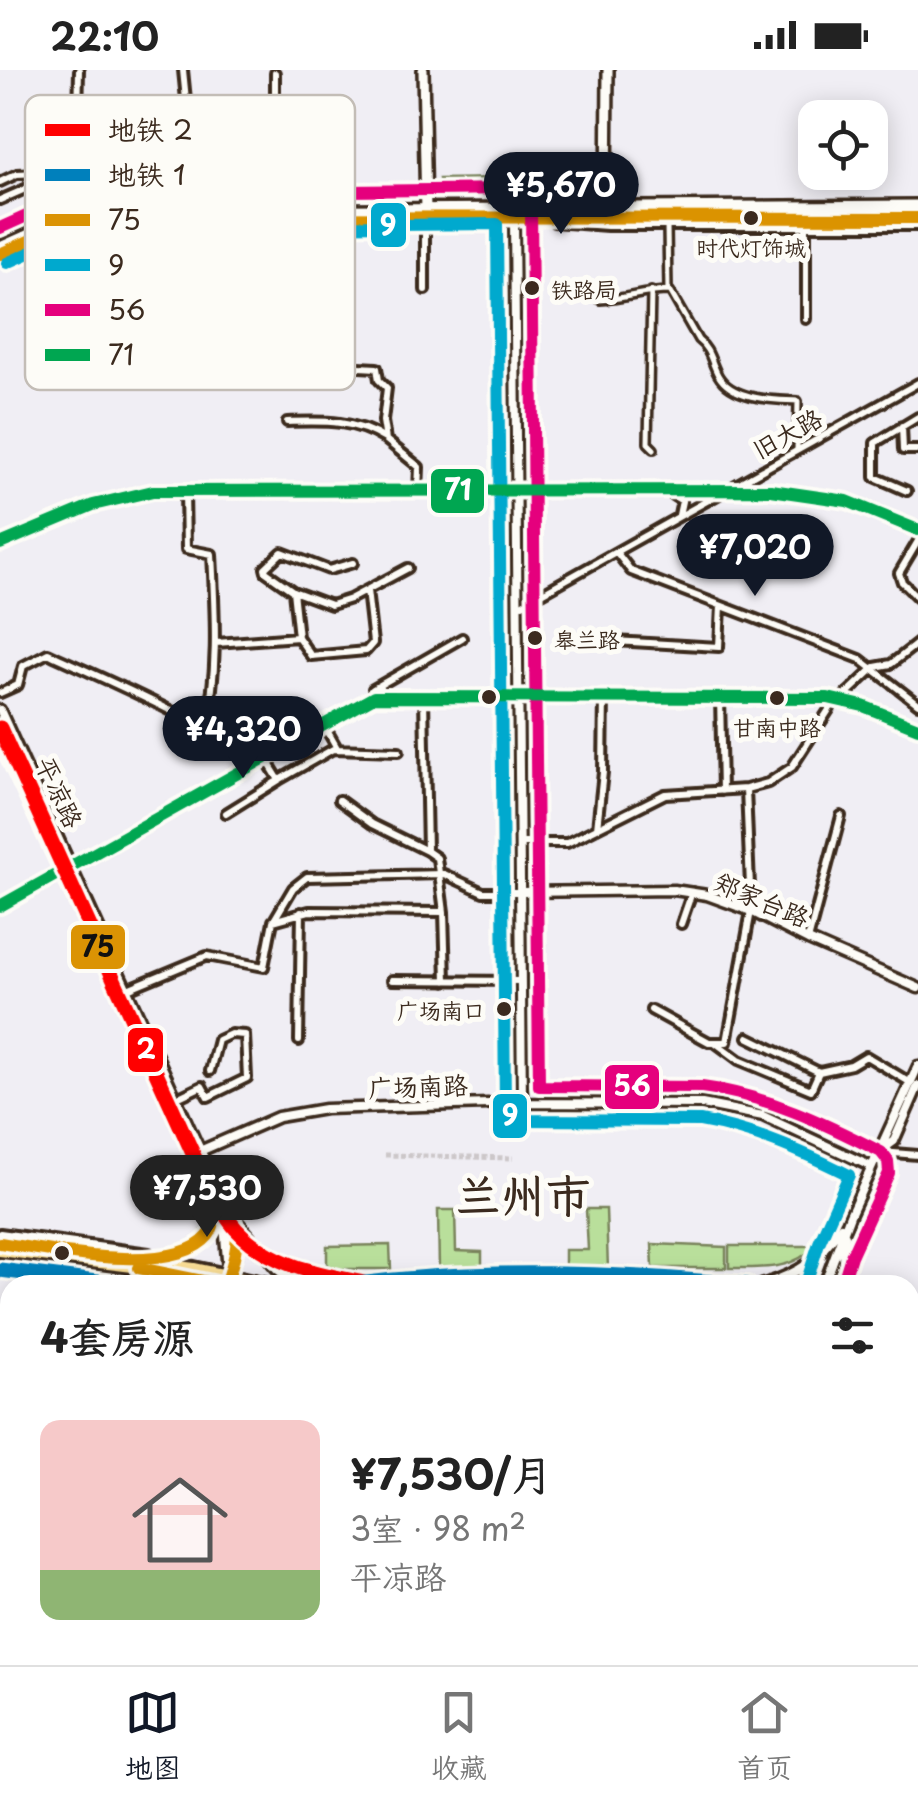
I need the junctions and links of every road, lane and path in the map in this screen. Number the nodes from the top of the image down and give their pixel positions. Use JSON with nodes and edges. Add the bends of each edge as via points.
{"nodes":[{"id":1,"x":183,"y":70,"type":"edge"},
{"id":2,"x":423,"y":70,"type":"edge"},
{"id":3,"x":608,"y":70,"type":"edge"},
{"id":4,"x":275,"y":73,"type":"dead end"},
{"id":5,"x":185,"y":95,"type":"edge"},
{"id":6,"x":275,"y":95,"type":"edge"},
{"id":7,"x":25,"y":173,"type":"edge"},
{"id":8,"x":0,"y":182,"type":"edge"},
{"id":9,"x":426,"y":184,"type":"junction"},
{"id":10,"x":25,"y":189,"type":"edge"},
{"id":11,"x":0,"y":200,"type":"edge"},
{"id":12,"x":918,"y":205,"type":"edge"},
{"id":13,"x":514,"y":206,"type":"junction"},
{"id":14,"x":607,"y":206,"type":"junction"},
{"id":15,"x":806,"y":206,"type":"junction"},
{"id":16,"x":450,"y":208,"type":"junction"},
{"id":17,"x":355,"y":216,"type":"edge"},
{"id":18,"x":426,"y":218,"type":"junction"},
{"id":19,"x":514,"y":218,"type":"junction"},
{"id":20,"x":918,"y":218,"type":"edge"},
{"id":21,"x":355,"y":219,"type":"edge"},
{"id":22,"x":806,"y":222,"type":"junction"},
{"id":23,"x":667,"y":226,"type":"junction"},
{"id":24,"x":918,"y":226,"type":"edge"},
{"id":25,"x":25,"y":241,"type":"edge"},
{"id":26,"x":25,"y":243,"type":"edge"},
{"id":27,"x":0,"y":254,"type":"edge"},
{"id":28,"x":425,"y":290,"type":"dead end"},
{"id":29,"x":652,"y":291,"type":"junction"},
{"id":30,"x":668,"y":291,"type":"junction"},
{"id":31,"x":600,"y":300,"type":"dead end"},
{"id":32,"x":806,"y":319,"type":"dead end"},
{"id":33,"x":355,"y":367,"type":"edge"},
{"id":34,"x":918,"y":383,"type":"edge"},
{"id":35,"x":650,"y":411,"type":"junction"},
{"id":36,"x":662,"y":411,"type":"dead end"},
{"id":37,"x":918,"y":417,"type":"edge"},
{"id":38,"x":287,"y":422,"type":"dead end"},
{"id":39,"x":902,"y":426,"type":"junction"},
{"id":40,"x":386,"y":440,"type":"junction"},
{"id":41,"x":654,"y":449,"type":"dead end"},
{"id":42,"x":797,"y":450,"type":"junction"},
{"id":43,"x":918,"y":450,"type":"edge"},
{"id":44,"x":770,"y":466,"type":"junction"},
{"id":45,"x":652,"y":490,"type":"junction"},
{"id":46,"x":728,"y":490,"type":"junction"},
{"id":47,"x":785,"y":490,"type":"junction"},
{"id":48,"x":185,"y":491,"type":"junction"},
{"id":49,"x":418,"y":491,"type":"junction"},
{"id":50,"x":518,"y":491,"type":"junction"},
{"id":51,"x":906,"y":491,"type":"dead end"},
{"id":52,"x":668,"y":524,"type":"junction"},
{"id":53,"x":918,"y":530,"type":"edge"},
{"id":54,"x":918,"y":541,"type":"edge"},
{"id":55,"x":0,"y":544,"type":"edge"},
{"id":56,"x":617,"y":553,"type":"junction"},
{"id":57,"x":353,"y":563,"type":"dead end"},
{"id":58,"x":408,"y":568,"type":"dead end"},
{"id":59,"x":294,"y":590,"type":"junction"},
{"id":60,"x":368,"y":590,"type":"junction"},
{"id":61,"x":918,"y":598,"type":"edge"},
{"id":62,"x":519,"y":606,"type":"junction"},
{"id":63,"x":721,"y":606,"type":"junction"},
{"id":64,"x":298,"y":637,"type":"junction"},
{"id":65,"x":462,"y":638,"type":"dead end"},
{"id":66,"x":614,"y":641,"type":"dead end"},
{"id":67,"x":216,"y":642,"type":"junction"},
{"id":68,"x":918,"y":643,"type":"edge"},
{"id":69,"x":874,"y":667,"type":"junction"},
{"id":70,"x":0,"y":693,"type":"edge"},
{"id":71,"x":720,"y":695,"type":"junction"},
{"id":72,"x":604,"y":696,"type":"junction"},
{"id":73,"x":374,"y":697,"type":"junction"},
{"id":74,"x":424,"y":697,"type":"junction"},
{"id":75,"x":520,"y":697,"type":"junction"},
{"id":76,"x":838,"y":700,"type":"junction"},
{"id":77,"x":918,"y":704,"type":"edge"},
{"id":78,"x":0,"y":710,"type":"edge"},
{"id":79,"x":324,"y":724,"type":"junction"},
{"id":80,"x":918,"y":728,"type":"edge"},
{"id":81,"x":204,"y":730,"type":"junction"},
{"id":82,"x":0,"y":738,"type":"edge"},
{"id":83,"x":337,"y":749,"type":"junction"},
{"id":84,"x":399,"y":751,"type":"dead end"},
{"id":85,"x":265,"y":757,"type":"junction"},
{"id":86,"x":249,"y":766,"type":"junction"},
{"id":87,"x":279,"y":780,"type":"junction"},
{"id":88,"x":746,"y":789,"type":"junction"},
{"id":89,"x":722,"y":790,"type":"junction"},
{"id":90,"x":339,"y":800,"type":"dead end"},
{"id":91,"x":226,"y":812,"type":"dead end"},
{"id":92,"x":841,"y":816,"type":"dead end"},
{"id":93,"x":597,"y":828,"type":"junction"},
{"id":94,"x":521,"y":844,"type":"junction"},
{"id":95,"x":427,"y":851,"type":"junction"},
{"id":96,"x":67,"y":868,"type":"junction"},
{"id":97,"x":437,"y":873,"type":"junction"},
{"id":98,"x":521,"y":892,"type":"junction"},
{"id":99,"x":692,"y":892,"type":"junction"},
{"id":100,"x":0,"y":906,"type":"edge"},
{"id":101,"x":751,"y":910,"type":"junction"},
{"id":102,"x":301,"y":912,"type":"junction"},
{"id":103,"x":444,"y":912,"type":"junction"},
{"id":104,"x":273,"y":921,"type":"junction"},
{"id":105,"x":680,"y":924,"type":"dead end"},
{"id":106,"x":808,"y":940,"type":"junction"},
{"id":107,"x":392,"y":980,"type":"dead end"},
{"id":108,"x":446,"y":981,"type":"junction"},
{"id":109,"x":522,"y":981,"type":"junction"},
{"id":110,"x":918,"y":988,"type":"edge"},
{"id":111,"x":124,"y":991,"type":"junction"},
{"id":112,"x":651,"y":1010,"type":"dead end"},
{"id":113,"x":748,"y":1037,"type":"dead end"},
{"id":114,"x":299,"y":1040,"type":"dead end"},
{"id":115,"x":715,"y":1042,"type":"junction"},
{"id":116,"x":918,"y":1066,"type":"edge"},
{"id":117,"x":210,"y":1071,"type":"dead end"},
{"id":118,"x":819,"y":1072,"type":"junction"},
{"id":119,"x":914,"y":1084,"type":"edge"},
{"id":120,"x":176,"y":1098,"type":"junction"},
{"id":121,"x":522,"y":1103,"type":"junction"},
{"id":122,"x":200,"y":1151,"type":"junction"},
{"id":123,"x":880,"y":1152,"type":"junction"},
{"id":124,"x":918,"y":1156,"type":"edge"},
{"id":125,"x":872,"y":1166,"type":"junction"},
{"id":126,"x":216,"y":1198,"type":"junction"},
{"id":127,"x":850,"y":1215,"type":"junction"},
{"id":128,"x":236,"y":1220,"type":"junction"},
{"id":129,"x":0,"y":1233,"type":"edge"},
{"id":130,"x":0,"y":1247,"type":"edge"},
{"id":131,"x":160,"y":1254,"type":"junction"},
{"id":132,"x":119,"y":1261,"type":"junction"},
{"id":133,"x":155,"y":1275,"type":"edge"},
{"id":134,"x":187,"y":1275,"type":"edge"},
{"id":135,"x":225,"y":1275,"type":"edge"},
{"id":136,"x":228,"y":1275,"type":"edge"},
{"id":137,"x":284,"y":1275,"type":"edge"},
{"id":138,"x":793,"y":1275,"type":"edge"},
{"id":139,"x":828,"y":1275,"type":"edge"},
{"id":140,"x":848,"y":1275,"type":"edge"}],
"edges":[{"from":1,"to":5,"type":"street"},
{"from":2,"to":9,"type":"main road"},
{"from":3,"to":14,"type":"main road"},
{"from":4,"to":6,"type":"street"},
{"from":7,"to":8,"type":"street"},
{"from":9,"to":16,"type":"main road"},
{"from":9,"to":18,"type":"main road"},
{"from":10,"to":11,"type":"street"},
{"from":12,"to":15,"type":"main road"},
{"from":13,"to":14,"type":"main road"},
{"from":13,"to":16,"type":"main road"},
{"from":13,"to":19,"type":"main road"},
{"from":14,"to":15,"type":"main road"},
{"from":15,"to":22,"type":"street"},
{"from":16,"to":18,"type":"main road"},
{"from":17,"to":18,"type":"main road"},
{"from":18,"to":19,"type":"main road"},
{"from":18,"to":21,"type":"main road"},
{"from":18,"to":28,"type":"street"},
{"from":19,"to":22,"type":"main road"},
{"from":19,"to":23,"type":"street"},
{"from":19,"to":50,"type":"street"},
{"from":20,"to":22,"type":"main road"},
{"from":22,"to":23,"type":"street"},
{"from":22,"to":24,"type":"street"},
{"from":22,"to":32,"type":"street"},
{"from":23,"to":30,"type":"street"},
{"from":25,"to":27,"type":"main road"},
{"from":26,"to":27,"type":"main road"},
{"from":29,"to":30,"type":"street"},
{"from":29,"to":31,"type":"street"},
{"from":29,"to":35,"type":"street"},
{"from":30,"to":42,"type":"street","via":[[706,346],[720,380],[755,399],[798,402]]},
{"from":33,"to":40,"type":"street","via":[[377,368],[387,388]]},
{"from":34,"to":42,"type":"street","name":"旧大路"},
{"from":35,"to":36,"type":"street"},
{"from":35,"to":41,"type":"street","via":[[648,442]]},
{"from":37,"to":39,"type":"street"},
{"from":38,"to":40,"type":"street","via":[[356,424]]},
{"from":39,"to":43,"type":"street","via":[[904,450]]},
{"from":39,"to":51,"type":"street","via":[[875,443],[875,477]]},
{"from":40,"to":49,"type":"street","via":[[420,466]]},
{"from":42,"to":44,"type":"street","name":"旧大路"},
{"from":44,"to":46,"type":"street","name":"旧大路"},
{"from":44,"to":47,"type":"street","via":[[760,482]]},
{"from":45,"to":46,"type":"street"},
{"from":45,"to":50,"type":"street"},
{"from":45,"to":52,"type":"street","via":[[682,501]]},
{"from":46,"to":47,"type":"street"},
{"from":46,"to":52,"type":"street","name":"旧大路"},
{"from":47,"to":53,"type":"street","via":[[834,495]]},
{"from":48,"to":49,"type":"street"},
{"from":48,"to":55,"type":"street","via":[[116,496]]},
{"from":48,"to":67,"type":"street","via":[[186,549],[212,554]]},
{"from":49,"to":50,"type":"street"},
{"from":50,"to":62,"type":"street"},
{"from":52,"to":56,"type":"street","name":"旧大路"},
{"from":54,"to":61,"type":"street","via":[[899,574]]},
{"from":56,"to":62,"type":"street","name":"旧大路"},
{"from":56,"to":63,"type":"street","via":[[631,570]]},
{"from":57,"to":59,"type":"street","via":[[329,570],[282,552],[266,572]]},
{"from":58,"to":60,"type":"street"},
{"from":59,"to":60,"type":"street","via":[[331,605]]},
{"from":59,"to":64,"type":"street"},
{"from":60,"to":64,"type":"street","via":[[373,643],[366,652],[312,656]]},
{"from":62,"to":75,"type":"street"},
{"from":63,"to":66,"type":"street","via":[[718,647]]},
{"from":63,"to":69,"type":"street"},
{"from":64,"to":67,"type":"street"},
{"from":65,"to":73,"type":"street","via":[[373,689]]},
{"from":67,"to":81,"type":"street"},
{"from":68,"to":69,"type":"street","via":[[891,664]]},
{"from":69,"to":76,"type":"street"},
{"from":69,"to":77,"type":"street"},
{"from":70,"to":81,"type":"street","via":[[18,685],[23,666],[48,654]]},
{"from":71,"to":72,"type":"street"},
{"from":71,"to":76,"type":"street"},
{"from":71,"to":89,"type":"street"},
{"from":72,"to":75,"type":"street"},
{"from":72,"to":93,"type":"street"},
{"from":73,"to":74,"type":"street"},
{"from":73,"to":79,"type":"street"},
{"from":74,"to":75,"type":"street"},
{"from":74,"to":95,"type":"street"},
{"from":75,"to":94,"type":"street"},
{"from":76,"to":80,"type":"street"},
{"from":76,"to":88,"type":"street","via":[[792,766]]},
{"from":78,"to":96,"type":"street","name":"平凉路"},
{"from":79,"to":83,"type":"street"},
{"from":79,"to":85,"type":"street"},
{"from":81,"to":86,"type":"street"},
{"from":82,"to":96,"type":"street","name":"平凉路"},
{"from":83,"to":84,"type":"street"},
{"from":83,"to":87,"type":"street"},
{"from":85,"to":86,"type":"street"},
{"from":85,"to":87,"type":"street"},
{"from":86,"to":96,"type":"street"},
{"from":87,"to":91,"type":"street"},
{"from":88,"to":89,"type":"street"},
{"from":88,"to":101,"type":"street"},
{"from":89,"to":93,"type":"street","via":[[665,794]]},
{"from":90,"to":95,"type":"street"},
{"from":92,"to":106,"type":"street"},
{"from":93,"to":94,"type":"street","via":[[567,843]]},
{"from":94,"to":98,"type":"street"},
{"from":95,"to":97,"type":"street","via":[[437,858]]},
{"from":96,"to":100,"type":"street"},
{"from":96,"to":111,"type":"street","name":"平凉路"},
{"from":97,"to":98,"type":"street","via":[[483,892]]},
{"from":97,"to":103,"type":"street"},
{"from":97,"to":104,"type":"street","via":[[307,877]]},
{"from":98,"to":99,"type":"street","name":"郑家台路"},
{"from":98,"to":109,"type":"street"},
{"from":99,"to":101,"type":"street","name":"郑家台路"},
{"from":99,"to":105,"type":"street"},
{"from":101,"to":106,"type":"street","name":"郑家台路"},
{"from":101,"to":115,"type":"street","via":[[727,1042]]},
{"from":102,"to":103,"type":"street"},
{"from":102,"to":104,"type":"street"},
{"from":102,"to":114,"type":"street"},
{"from":103,"to":108,"type":"street"},
{"from":104,"to":111,"type":"street","via":[[264,967],[208,956]]},
{"from":106,"to":110,"type":"street","name":"郑家台路"},
{"from":107,"to":108,"type":"street"},
{"from":108,"to":109,"type":"street"},
{"from":109,"to":121,"type":"street"},
{"from":111,"to":120,"type":"street","name":"平凉路"},
{"from":111,"to":126,"type":"street","name":"平凉路"},
{"from":112,"to":115,"type":"street"},
{"from":113,"to":118,"type":"street"},
{"from":115,"to":118,"type":"street","via":[[739,1060],[811,1090]]},
{"from":116,"to":119,"type":"street"},
{"from":117,"to":120,"type":"street","via":[[218,1040],[245,1036],[247,1078],[208,1097],[202,1086]]},
{"from":118,"to":119,"type":"street","via":[[866,1056]]},
{"from":119,"to":123,"type":"street"},
{"from":120,"to":122,"type":"street","name":"平凉路"},
{"from":121,"to":122,"type":"street","name":"广场南路","via":[[299,1113]]},
{"from":121,"to":125,"type":"street","name":"广场南路","via":[[730,1108],[764,1116]]},
{"from":122,"to":128,"type":"street","name":"平凉路"},
{"from":123,"to":124,"type":"street"},
{"from":123,"to":125,"type":"street"},
{"from":125,"to":127,"type":"street"},
{"from":126,"to":131,"type":"street","via":[[213,1226],[200,1245]]},
{"from":126,"to":135,"type":"street","name":"平凉路","via":[[223,1212]]},
{"from":127,"to":138,"type":"street","via":[[816,1260]]},
{"from":127,"to":139,"type":"street"},
{"from":127,"to":140,"type":"street","via":[[843,1260]]},
{"from":128,"to":136,"type":"street","via":[[238,1246]]},
{"from":128,"to":137,"type":"street","name":"平凉路"},
{"from":129,"to":131,"type":"street"},
{"from":130,"to":132,"type":"main road"},
{"from":131,"to":132,"type":"street"},
{"from":132,"to":133,"type":"main road"},
{"from":132,"to":134,"type":"main road"}]}
